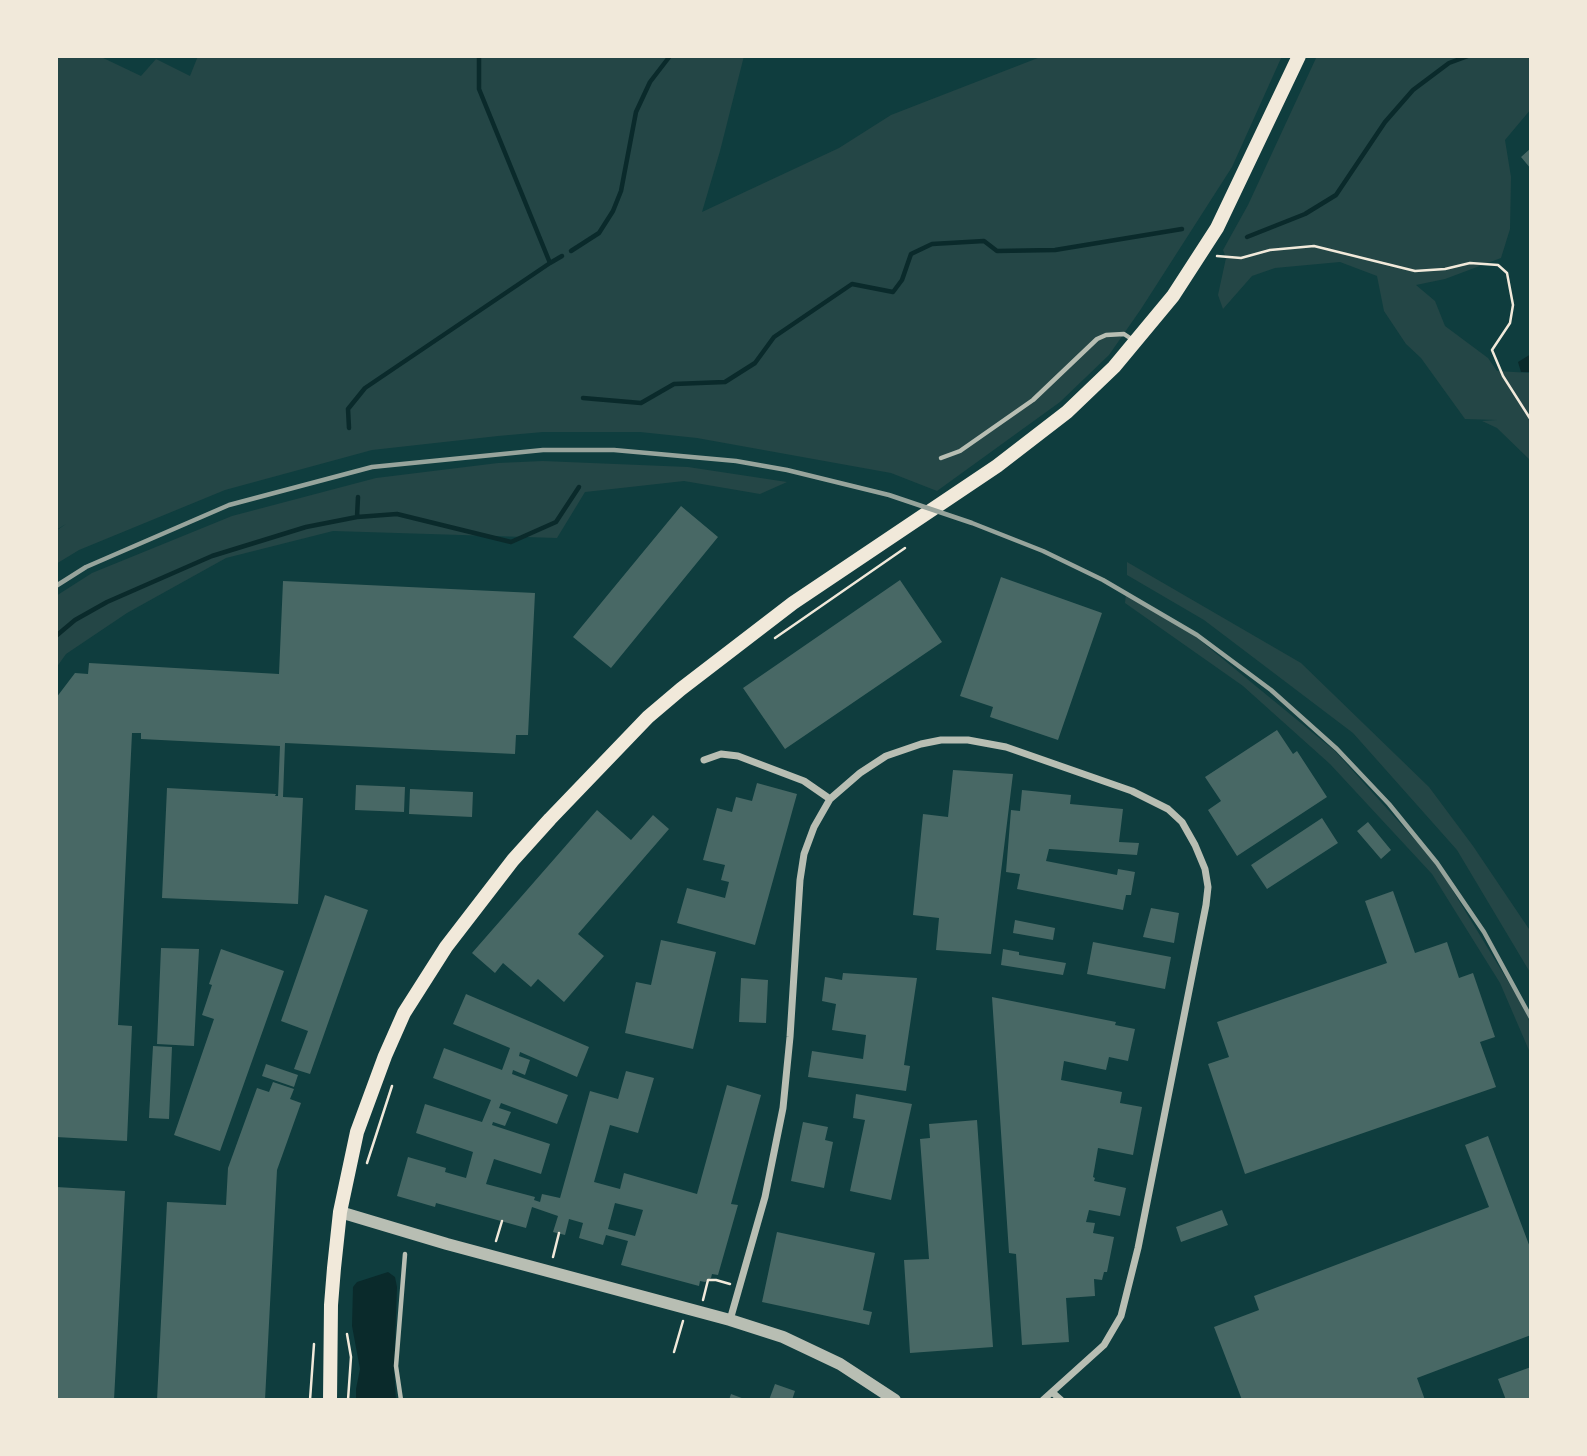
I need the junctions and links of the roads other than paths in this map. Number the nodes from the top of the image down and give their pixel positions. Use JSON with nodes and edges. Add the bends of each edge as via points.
{"nodes":[{"id":1,"x":1299,"y":56,"type":"edge"},
{"id":2,"x":1136,"y":343,"type":"junction"},
{"id":3,"x":941,"y":457,"type":"dead end"},
{"id":4,"x":704,"y":760,"type":"dead end"},
{"id":5,"x":830,"y":799,"type":"junction"},
{"id":6,"x":340,"y":1212,"type":"junction"},
{"id":7,"x":405,"y":1254,"type":"dead end"},
{"id":8,"x":730,"y":1320,"type":"junction"},
{"id":9,"x":1052,"y":1392,"type":"junction"},
{"id":10,"x":330,"y":1400,"type":"edge"},
{"id":11,"x":401,"y":1400,"type":"edge"},
{"id":12,"x":895,"y":1400,"type":"edge"},
{"id":13,"x":1043,"y":1400,"type":"edge"},
{"id":14,"x":1061,"y":1400,"type":"edge"}],
"edges":[{"from":1,"to":2,"type":"main road","via":[[1211,253]]},
{"from":2,"to":3,"type":"lane","via":[[1124,334],[1097,339],[1033,400],[970,445]]},
{"from":2,"to":6,"type":"main road","via":[[1090,391],[997,466],[708,666],[648,717],[550,818],[446,947],[404,1013],[357,1132]]},
{"from":4,"to":5,"type":"street","via":[[721,754],[738,756],[804,781]]},
{"from":5,"to":8,"type":"street","via":[[804,854],[786,1086],[765,1197]]},
{"from":5,"to":9,"type":"street","via":[[860,773],[903,749],[941,740],[987,742],[1151,799],[1182,822],[1205,869],[1206,905],[1121,1316],[1104,1345]]},
{"from":6,"to":8,"type":"street"},
{"from":6,"to":10,"type":"main road","via":[[331,1305]]},
{"from":7,"to":11,"type":"lane","via":[[396,1366]]},
{"from":8,"to":12,"type":"street","via":[[783,1337],[840,1364]]},
{"from":9,"to":13,"type":"street"},
{"from":9,"to":14,"type":"street"}]}
